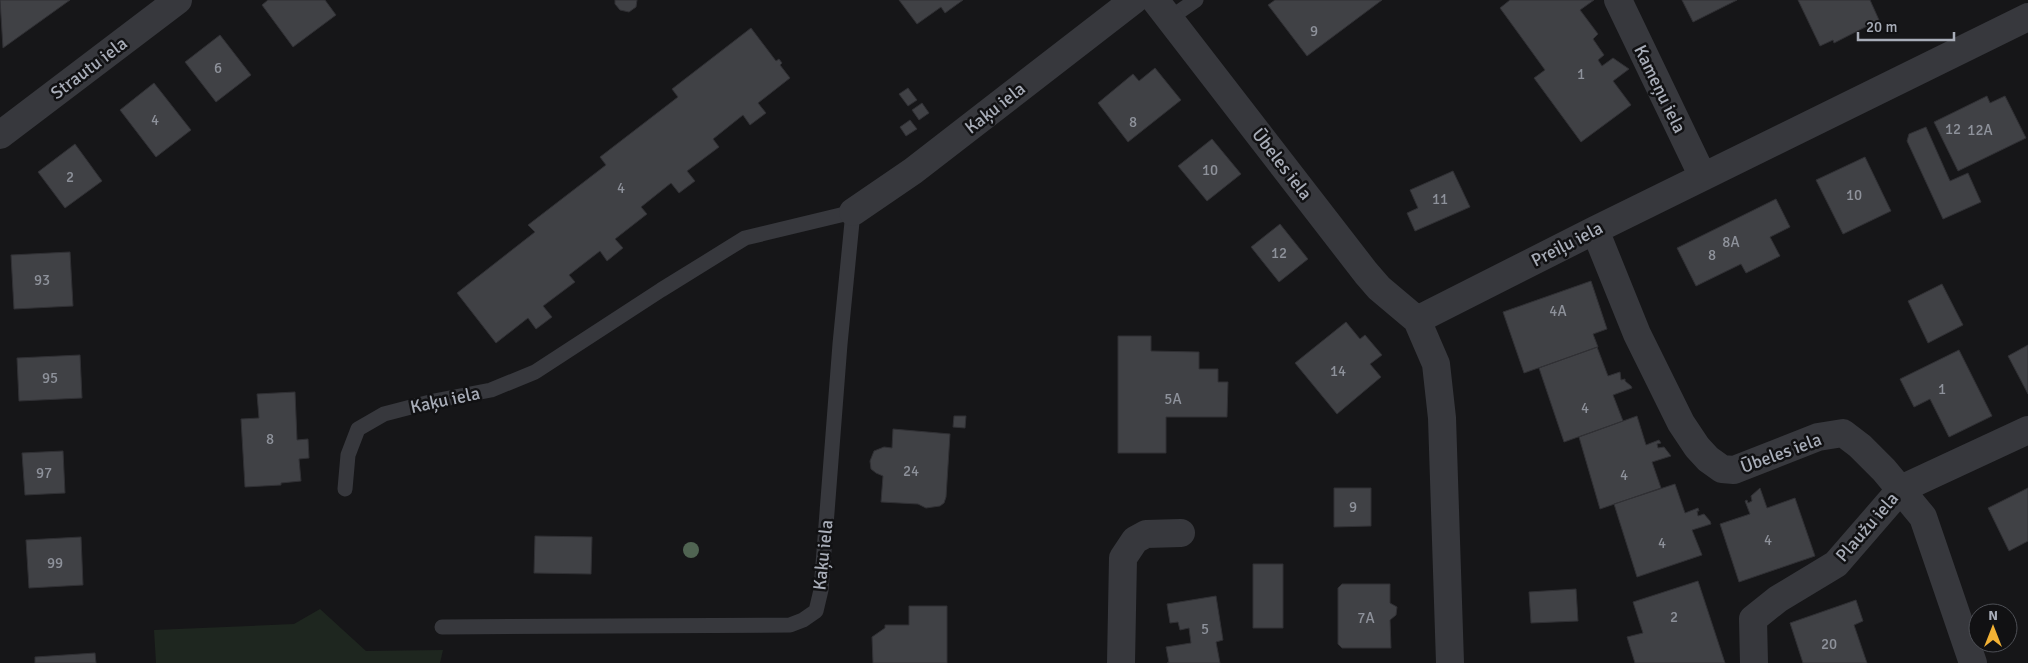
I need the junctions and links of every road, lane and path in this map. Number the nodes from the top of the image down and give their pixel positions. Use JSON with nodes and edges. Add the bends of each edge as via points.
{"nodes":[{"id":1,"x":178,"y":0,"type":"edge"},
{"id":2,"x":1134,"y":0,"type":"edge"},
{"id":3,"x":1196,"y":0,"type":"edge"},
{"id":4,"x":1618,"y":0,"type":"edge"},
{"id":5,"x":1162,"y":9,"type":"edge"},
{"id":6,"x":2028,"y":17,"type":"edge"},
{"id":7,"x":0,"y":135,"type":"edge"},
{"id":8,"x":1703,"y":177,"type":"junction"},
{"id":9,"x":853,"y":212,"type":"junction"},
{"id":10,"x":1595,"y":230,"type":"junction"},
{"id":11,"x":1417,"y":320,"type":"junction"},
{"id":12,"x":2028,"y":430,"type":"edge"},
{"id":13,"x":345,"y":489,"type":"dead end"},
{"id":14,"x":1901,"y":489,"type":"junction"},
{"id":15,"x":1181,"y":533,"type":"dead end"},
{"id":16,"x":442,"y":627,"type":"dead end"},
{"id":17,"x":1121,"y":663,"type":"edge"},
{"id":18,"x":1450,"y":663,"type":"edge"},
{"id":19,"x":1754,"y":663,"type":"edge"},
{"id":20,"x":1973,"y":663,"type":"edge"}],
"edges":[{"from":1,"to":7,"type":"street","name":"Strautu iela"},
{"from":2,"to":9,"type":"street","name":"Kaķu iela","via":[[913,171]]},
{"from":3,"to":5,"type":"lane"},
{"from":4,"to":8,"type":"street","name":"Kameņu iela"},
{"from":5,"to":11,"type":"street","name":"Ūbeles iela","via":[[1366,273]]},
{"from":6,"to":8,"type":"street","name":"Preiļu iela"},
{"from":8,"to":10,"type":"street","name":"Preiļu iela"},
{"from":9,"to":13,"type":"lane","name":"Kaķu iela","via":[[745,238],[535,372],[491,390],[384,414],[358,430],[348,455]]},
{"from":9,"to":16,"type":"lane","name":"Kaķu iela","via":[[821,590],[816,611],[790,624]]},
{"from":10,"to":11,"type":"street","name":"Preiļu iela"},
{"from":10,"to":14,"type":"street","name":"Ūbeles iela","via":[[1637,334],[1682,423],[1708,459],[1722,469],[1734,470],[1818,437],[1843,433]]},
{"from":11,"to":18,"type":"street","via":[[1436,364],[1442,418]]},
{"from":12,"to":14,"type":"street","name":"Plaužu iela"},
{"from":14,"to":19,"type":"street","name":"Plaužu iela","via":[[1836,564],[1778,599],[1753,619]]},
{"from":14,"to":20,"type":"street","name":"Ūbeles iela","via":[[1923,517]]},
{"from":15,"to":17,"type":"street","via":[[1146,534],[1135,540],[1122,558]]}]}
